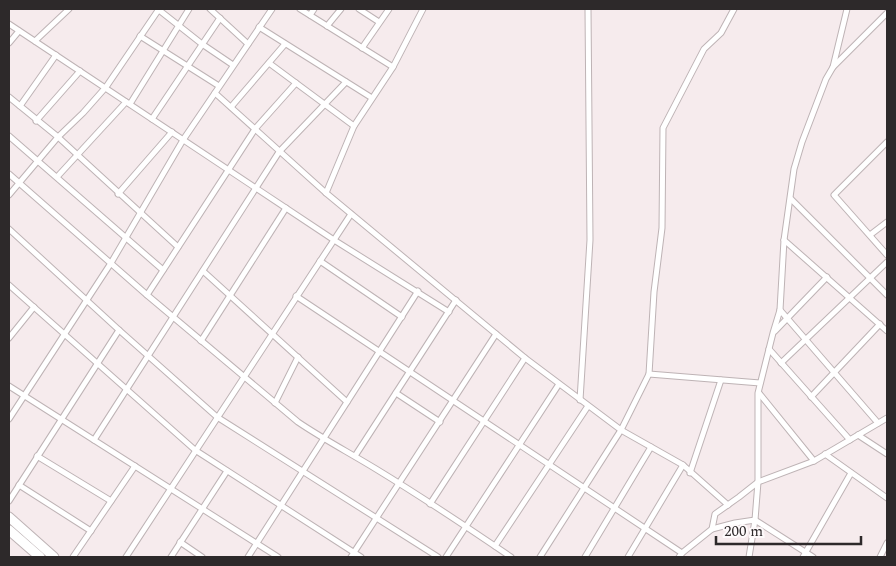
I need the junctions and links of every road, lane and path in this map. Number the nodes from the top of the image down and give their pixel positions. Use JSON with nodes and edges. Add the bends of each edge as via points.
{"nodes":[{"id":1,"x":69,"y":9,"type":"edge"},
{"id":2,"x":159,"y":9,"type":"edge"},
{"id":3,"x":189,"y":9,"type":"edge"},
{"id":4,"x":210,"y":9,"type":"edge"},
{"id":5,"x":272,"y":9,"type":"edge"},
{"id":6,"x":300,"y":9,"type":"edge"},
{"id":7,"x":314,"y":9,"type":"edge"},
{"id":8,"x":341,"y":9,"type":"edge"},
{"id":9,"x":359,"y":9,"type":"edge"},
{"id":10,"x":389,"y":9,"type":"edge"},
{"id":11,"x":424,"y":9,"type":"edge"},
{"id":12,"x":588,"y":9,"type":"edge"},
{"id":13,"x":734,"y":9,"type":"edge"},
{"id":14,"x":847,"y":9,"type":"edge"},
{"id":15,"x":887,"y":13,"type":"edge"},
{"id":16,"x":310,"y":15,"type":"junction"},
{"id":17,"x":220,"y":18,"type":"junction"},
{"id":18,"x":379,"y":22,"type":"junction"},
{"id":19,"x":9,"y":24,"type":"edge"},
{"id":20,"x":178,"y":26,"type":"junction"},
{"id":21,"x":327,"y":26,"type":"junction"},
{"id":22,"x":259,"y":28,"type":"junction"},
{"id":23,"x":19,"y":31,"type":"junction"},
{"id":24,"x":140,"y":36,"type":"junction"},
{"id":25,"x":34,"y":41,"type":"junction"},
{"id":26,"x":9,"y":42,"type":"edge"},
{"id":27,"x":202,"y":44,"type":"junction"},
{"id":28,"x":248,"y":44,"type":"junction"},
{"id":29,"x":285,"y":44,"type":"junction"},
{"id":30,"x":362,"y":48,"type":"junction"},
{"id":31,"x":163,"y":50,"type":"junction"},
{"id":32,"x":56,"y":55,"type":"junction"},
{"id":33,"x":269,"y":63,"type":"junction"},
{"id":34,"x":233,"y":65,"type":"junction"},
{"id":35,"x":187,"y":66,"type":"junction"},
{"id":36,"x":393,"y":67,"type":"junction"},
{"id":37,"x":833,"y":67,"type":"junction"},
{"id":38,"x":80,"y":71,"type":"junction"},
{"id":39,"x":346,"y":82,"type":"junction"},
{"id":40,"x":296,"y":83,"type":"junction"},
{"id":41,"x":219,"y":86,"type":"junction"},
{"id":42,"x":106,"y":87,"type":"junction"},
{"id":43,"x":215,"y":93,"type":"junction"},
{"id":44,"x":9,"y":97,"type":"edge"},
{"id":45,"x":372,"y":98,"type":"junction"},
{"id":46,"x":128,"y":103,"type":"junction"},
{"id":47,"x":324,"y":104,"type":"junction"},
{"id":48,"x":20,"y":106,"type":"junction"},
{"id":49,"x":231,"y":108,"type":"junction"},
{"id":50,"x":152,"y":119,"type":"junction"},
{"id":51,"x":36,"y":121,"type":"junction"},
{"id":52,"x":354,"y":126,"type":"junction"},
{"id":53,"x":255,"y":129,"type":"junction"},
{"id":54,"x":172,"y":132,"type":"junction"},
{"id":55,"x":9,"y":136,"type":"edge"},
{"id":56,"x":58,"y":137,"type":"junction"},
{"id":57,"x":183,"y":140,"type":"junction"},
{"id":58,"x":887,"y":142,"type":"edge"},
{"id":59,"x":279,"y":152,"type":"junction"},
{"id":60,"x":77,"y":155,"type":"junction"},
{"id":61,"x":37,"y":160,"type":"junction"},
{"id":62,"x":228,"y":170,"type":"junction"},
{"id":63,"x":9,"y":174,"type":"edge"},
{"id":64,"x":57,"y":177,"type":"junction"},
{"id":65,"x":19,"y":183,"type":"junction"},
{"id":66,"x":256,"y":188,"type":"junction"},
{"id":67,"x":326,"y":193,"type":"junction"},
{"id":68,"x":118,"y":194,"type":"junction"},
{"id":69,"x":9,"y":195,"type":"edge"},
{"id":70,"x":791,"y":199,"type":"junction"},
{"id":71,"x":286,"y":208,"type":"junction"},
{"id":72,"x":140,"y":214,"type":"junction"},
{"id":73,"x":351,"y":214,"type":"junction"},
{"id":74,"x":887,"y":222,"type":"edge"},
{"id":75,"x":9,"y":229,"type":"edge"},
{"id":76,"x":870,"y":235,"type":"junction"},
{"id":77,"x":126,"y":237,"type":"junction"},
{"id":78,"x":334,"y":240,"type":"junction"},
{"id":79,"x":784,"y":240,"type":"junction"},
{"id":80,"x":178,"y":247,"type":"junction"},
{"id":81,"x":887,"y":255,"type":"edge"},
{"id":82,"x":320,"y":261,"type":"junction"},
{"id":83,"x":887,"y":262,"type":"edge"},
{"id":84,"x":111,"y":263,"type":"junction"},
{"id":85,"x":163,"y":270,"type":"junction"},
{"id":86,"x":203,"y":271,"type":"junction"},
{"id":87,"x":827,"y":278,"type":"junction"},
{"id":88,"x":870,"y":278,"type":"junction"},
{"id":89,"x":9,"y":285,"type":"edge"},
{"id":90,"x":418,"y":291,"type":"junction"},
{"id":91,"x":887,"y":294,"type":"edge"},
{"id":92,"x":147,"y":295,"type":"junction"},
{"id":93,"x":230,"y":296,"type":"junction"},
{"id":94,"x":296,"y":296,"type":"junction"},
{"id":95,"x":850,"y":298,"type":"junction"},
{"id":96,"x":456,"y":300,"type":"junction"},
{"id":97,"x":87,"y":301,"type":"junction"},
{"id":98,"x":34,"y":307,"type":"junction"},
{"id":99,"x":780,"y":310,"type":"junction"},
{"id":100,"x":449,"y":312,"type":"junction"},
{"id":101,"x":173,"y":317,"type":"junction"},
{"id":102,"x":402,"y":317,"type":"junction"},
{"id":103,"x":787,"y":318,"type":"junction"},
{"id":104,"x":880,"y":324,"type":"junction"},
{"id":105,"x":119,"y":330,"type":"junction"},
{"id":106,"x":887,"y":331,"type":"edge"},
{"id":107,"x":772,"y":333,"type":"junction"},
{"id":108,"x":272,"y":334,"type":"junction"},
{"id":109,"x":496,"y":334,"type":"junction"},
{"id":110,"x":65,"y":335,"type":"junction"},
{"id":111,"x":9,"y":338,"type":"edge"},
{"id":112,"x":806,"y":339,"type":"junction"},
{"id":113,"x":201,"y":341,"type":"junction"},
{"id":114,"x":769,"y":349,"type":"junction"},
{"id":115,"x":379,"y":352,"type":"junction"},
{"id":116,"x":148,"y":356,"type":"junction"},
{"id":117,"x":298,"y":357,"type":"junction"},
{"id":118,"x":525,"y":358,"type":"junction"},
{"id":119,"x":781,"y":363,"type":"junction"},
{"id":120,"x":97,"y":364,"type":"junction"},
{"id":121,"x":409,"y":371,"type":"junction"},
{"id":122,"x":834,"y":373,"type":"junction"},
{"id":123,"x":648,"y":374,"type":"junction"},
{"id":124,"x":244,"y":377,"type":"junction"},
{"id":125,"x":721,"y":380,"type":"junction"},
{"id":126,"x":760,"y":383,"type":"junction"},
{"id":127,"x":559,"y":384,"type":"junction"},
{"id":128,"x":9,"y":386,"type":"edge"},
{"id":129,"x":126,"y":390,"type":"junction"},
{"id":130,"x":396,"y":392,"type":"junction"},
{"id":131,"x":758,"y":393,"type":"junction"},
{"id":132,"x":25,"y":396,"type":"junction"},
{"id":133,"x":812,"y":397,"type":"junction"},
{"id":134,"x":580,"y":400,"type":"junction"},
{"id":135,"x":453,"y":401,"type":"junction"},
{"id":136,"x":347,"y":402,"type":"junction"},
{"id":137,"x":275,"y":403,"type":"junction"},
{"id":138,"x":588,"y":406,"type":"junction"},
{"id":139,"x":217,"y":417,"type":"junction"},
{"id":140,"x":887,"y":418,"type":"edge"},
{"id":141,"x":9,"y":419,"type":"edge"},
{"id":142,"x":62,"y":419,"type":"junction"},
{"id":143,"x":483,"y":421,"type":"junction"},
{"id":144,"x":440,"y":422,"type":"junction"},
{"id":145,"x":878,"y":423,"type":"junction"},
{"id":146,"x":621,"y":430,"type":"junction"},
{"id":147,"x":858,"y":434,"type":"junction"},
{"id":148,"x":322,"y":439,"type":"junction"},
{"id":149,"x":94,"y":440,"type":"junction"},
{"id":150,"x":850,"y":440,"type":"junction"},
{"id":151,"x":520,"y":445,"type":"junction"},
{"id":152,"x":651,"y":447,"type":"junction"},
{"id":153,"x":195,"y":450,"type":"junction"},
{"id":154,"x":825,"y":454,"type":"junction"},
{"id":155,"x":887,"y":454,"type":"edge"},
{"id":156,"x":38,"y":456,"type":"junction"},
{"id":157,"x":355,"y":456,"type":"junction"},
{"id":158,"x":814,"y":460,"type":"junction"},
{"id":159,"x":549,"y":464,"type":"junction"},
{"id":160,"x":683,"y":465,"type":"junction"},
{"id":161,"x":135,"y":466,"type":"junction"},
{"id":162,"x":303,"y":470,"type":"junction"},
{"id":163,"x":227,"y":472,"type":"junction"},
{"id":164,"x":690,"y":473,"type":"junction"},
{"id":165,"x":851,"y":473,"type":"junction"},
{"id":166,"x":758,"y":482,"type":"junction"},
{"id":167,"x":399,"y":483,"type":"junction"},
{"id":168,"x":19,"y":485,"type":"junction"},
{"id":169,"x":584,"y":488,"type":"junction"},
{"id":170,"x":170,"y":489,"type":"junction"},
{"id":171,"x":887,"y":498,"type":"edge"},
{"id":172,"x":9,"y":501,"type":"edge"},
{"id":173,"x":111,"y":501,"type":"junction"},
{"id":174,"x":430,"y":504,"type":"junction"},
{"id":175,"x":728,"y":505,"type":"junction"},
{"id":176,"x":281,"y":506,"type":"junction"},
{"id":177,"x":615,"y":508,"type":"junction"},
{"id":178,"x":202,"y":509,"type":"junction"},
{"id":179,"x":9,"y":517,"type":"edge"},
{"id":180,"x":376,"y":517,"type":"junction"},
{"id":181,"x":756,"y":520,"type":"junction"},
{"id":182,"x":466,"y":528,"type":"junction"},
{"id":183,"x":646,"y":528,"type":"junction"},
{"id":184,"x":712,"y":529,"type":"junction"},
{"id":185,"x":9,"y":530,"type":"edge"},
{"id":186,"x":92,"y":531,"type":"junction"},
{"id":187,"x":180,"y":542,"type":"junction"},
{"id":188,"x":887,"y":543,"type":"edge"},
{"id":189,"x":257,"y":544,"type":"junction"},
{"id":190,"x":495,"y":546,"type":"junction"},
{"id":191,"x":352,"y":555,"type":"edge"},
{"id":192,"x":680,"y":555,"type":"edge"},
{"id":193,"x":804,"y":555,"type":"edge"},
{"id":194,"x":40,"y":557,"type":"edge"},
{"id":195,"x":54,"y":557,"type":"edge"},
{"id":196,"x":74,"y":557,"type":"edge"},
{"id":197,"x":126,"y":557,"type":"edge"},
{"id":198,"x":170,"y":557,"type":"edge"},
{"id":199,"x":202,"y":557,"type":"edge"},
{"id":200,"x":248,"y":557,"type":"edge"},
{"id":201,"x":278,"y":557,"type":"edge"},
{"id":202,"x":361,"y":557,"type":"edge"},
{"id":203,"x":438,"y":557,"type":"edge"},
{"id":204,"x":446,"y":557,"type":"edge"},
{"id":205,"x":511,"y":557,"type":"edge"},
{"id":206,"x":540,"y":557,"type":"edge"},
{"id":207,"x":585,"y":557,"type":"edge"},
{"id":208,"x":628,"y":557,"type":"edge"},
{"id":209,"x":750,"y":557,"type":"edge"},
{"id":210,"x":813,"y":557,"type":"edge"},
{"id":211,"x":880,"y":557,"type":"edge"}],
"edges":[{"from":1,"to":25,"type":"street"},
{"from":2,"to":20,"type":"street"},
{"from":2,"to":24,"type":"street"},
{"from":3,"to":20,"type":"street"},
{"from":4,"to":17,"type":"street"},
{"from":5,"to":22,"type":"street"},
{"from":6,"to":16,"type":"street"},
{"from":7,"to":16,"type":"street"},
{"from":8,"to":21,"type":"street"},
{"from":9,"to":18,"type":"street"},
{"from":10,"to":18,"type":"street"},
{"from":11,"to":36,"type":"street"},
{"from":12,"to":134,"type":"street","via":[[590,240]]},
{"from":13,"to":123,"type":"street","via":[[721,33],[704,49],[663,128],[662,228]]},
{"from":14,"to":37,"type":"street"},
{"from":15,"to":37,"type":"street"},
{"from":16,"to":21,"type":"street"},
{"from":17,"to":27,"type":"street"},
{"from":17,"to":28,"type":"street"},
{"from":18,"to":30,"type":"street"},
{"from":19,"to":23,"type":"street"},
{"from":20,"to":27,"type":"street"},
{"from":20,"to":31,"type":"street"},
{"from":21,"to":30,"type":"street"},
{"from":22,"to":28,"type":"street"},
{"from":22,"to":29,"type":"street"},
{"from":23,"to":25,"type":"street"},
{"from":23,"to":26,"type":"street"},
{"from":24,"to":31,"type":"street"},
{"from":24,"to":42,"type":"street"},
{"from":25,"to":32,"type":"street"},
{"from":27,"to":34,"type":"street"},
{"from":27,"to":35,"type":"street"},
{"from":28,"to":34,"type":"street"},
{"from":29,"to":33,"type":"street"},
{"from":29,"to":39,"type":"street"},
{"from":30,"to":36,"type":"street"},
{"from":31,"to":35,"type":"street"},
{"from":31,"to":46,"type":"street"},
{"from":32,"to":38,"type":"street"},
{"from":32,"to":48,"type":"street"},
{"from":33,"to":40,"type":"street"},
{"from":33,"to":49,"type":"street"},
{"from":34,"to":41,"type":"street"},
{"from":35,"to":41,"type":"street"},
{"from":35,"to":50,"type":"street"},
{"from":36,"to":45,"type":"street"},
{"from":37,"to":70,"type":"street","via":[[802,142],[794,169]]},
{"from":38,"to":42,"type":"street"},
{"from":38,"to":51,"type":"street"},
{"from":39,"to":45,"type":"street"},
{"from":39,"to":47,"type":"street"},
{"from":40,"to":47,"type":"street"},
{"from":40,"to":53,"type":"street"},
{"from":41,"to":43,"type":"street"},
{"from":42,"to":46,"type":"street"},
{"from":42,"to":56,"type":"street"},
{"from":43,"to":49,"type":"street"},
{"from":43,"to":57,"type":"street"},
{"from":44,"to":48,"type":"street"},
{"from":45,"to":52,"type":"street"},
{"from":46,"to":50,"type":"street"},
{"from":46,"to":60,"type":"street"},
{"from":47,"to":52,"type":"street"},
{"from":47,"to":59,"type":"street"},
{"from":48,"to":51,"type":"street"},
{"from":49,"to":53,"type":"street"},
{"from":50,"to":54,"type":"street"},
{"from":51,"to":56,"type":"street"},
{"from":52,"to":67,"type":"street"},
{"from":53,"to":59,"type":"street"},
{"from":53,"to":62,"type":"street"},
{"from":54,"to":57,"type":"street"},
{"from":54,"to":68,"type":"street"},
{"from":55,"to":61,"type":"street"},
{"from":56,"to":60,"type":"street"},
{"from":56,"to":61,"type":"street"},
{"from":57,"to":62,"type":"street"},
{"from":57,"to":72,"type":"street"},
{"from":58,"to":76,"type":"street","via":[[834,195]]},
{"from":59,"to":66,"type":"street"},
{"from":59,"to":67,"type":"street"},
{"from":60,"to":64,"type":"street"},
{"from":60,"to":68,"type":"street"},
{"from":61,"to":64,"type":"street"},
{"from":61,"to":65,"type":"street"},
{"from":62,"to":66,"type":"street"},
{"from":62,"to":80,"type":"street"},
{"from":63,"to":65,"type":"street"},
{"from":64,"to":77,"type":"street"},
{"from":65,"to":69,"type":"street"},
{"from":65,"to":84,"type":"street"},
{"from":66,"to":71,"type":"street"},
{"from":66,"to":86,"type":"street"},
{"from":67,"to":73,"type":"street"},
{"from":68,"to":72,"type":"street"},
{"from":70,"to":79,"type":"street"},
{"from":70,"to":88,"type":"street"},
{"from":71,"to":78,"type":"street"},
{"from":71,"to":93,"type":"street"},
{"from":72,"to":77,"type":"street"},
{"from":72,"to":80,"type":"street"},
{"from":73,"to":78,"type":"street"},
{"from":73,"to":96,"type":"street"},
{"from":74,"to":76,"type":"street"},
{"from":75,"to":97,"type":"street"},
{"from":76,"to":81,"type":"street"},
{"from":77,"to":84,"type":"street"},
{"from":77,"to":85,"type":"street"},
{"from":78,"to":82,"type":"street"},
{"from":78,"to":90,"type":"street"},
{"from":79,"to":87,"type":"street"},
{"from":79,"to":99,"type":"street"},
{"from":80,"to":85,"type":"street"},
{"from":82,"to":94,"type":"street"},
{"from":82,"to":102,"type":"street"},
{"from":83,"to":88,"type":"street"},
{"from":84,"to":92,"type":"street"},
{"from":84,"to":97,"type":"street"},
{"from":85,"to":92,"type":"street"},
{"from":86,"to":93,"type":"street"},
{"from":86,"to":101,"type":"street"},
{"from":87,"to":95,"type":"street"},
{"from":87,"to":103,"type":"street"},
{"from":88,"to":91,"type":"street"},
{"from":88,"to":95,"type":"street"},
{"from":89,"to":98,"type":"street"},
{"from":90,"to":100,"type":"street"},
{"from":90,"to":102,"type":"street"},
{"from":92,"to":101,"type":"street"},
{"from":93,"to":108,"type":"street"},
{"from":93,"to":113,"type":"street"},
{"from":94,"to":108,"type":"street"},
{"from":94,"to":115,"type":"street"},
{"from":95,"to":104,"type":"street"},
{"from":95,"to":112,"type":"street"},
{"from":96,"to":100,"type":"street"},
{"from":96,"to":109,"type":"street"},
{"from":97,"to":105,"type":"street"},
{"from":97,"to":110,"type":"street"},
{"from":98,"to":110,"type":"street"},
{"from":98,"to":111,"type":"street"},
{"from":99,"to":103,"type":"street"},
{"from":99,"to":107,"type":"street"},
{"from":100,"to":121,"type":"street"},
{"from":101,"to":113,"type":"street"},
{"from":101,"to":116,"type":"street"},
{"from":102,"to":115,"type":"street"},
{"from":103,"to":107,"type":"street"},
{"from":103,"to":112,"type":"street"},
{"from":104,"to":106,"type":"street"},
{"from":104,"to":122,"type":"street"},
{"from":105,"to":116,"type":"street"},
{"from":105,"to":120,"type":"street"},
{"from":107,"to":114,"type":"street"},
{"from":108,"to":117,"type":"street"},
{"from":108,"to":124,"type":"street"},
{"from":109,"to":118,"type":"street"},
{"from":109,"to":135,"type":"street"},
{"from":110,"to":120,"type":"street"},
{"from":110,"to":132,"type":"street"},
{"from":112,"to":119,"type":"street"},
{"from":112,"to":122,"type":"street"},
{"from":113,"to":124,"type":"street"},
{"from":114,"to":119,"type":"street"},
{"from":114,"to":126,"type":"street"},
{"from":115,"to":121,"type":"street"},
{"from":115,"to":136,"type":"street"},
{"from":116,"to":129,"type":"street"},
{"from":116,"to":139,"type":"street"},
{"from":117,"to":136,"type":"street"},
{"from":117,"to":137,"type":"street"},
{"from":118,"to":127,"type":"street"},
{"from":118,"to":143,"type":"street"},
{"from":119,"to":133,"type":"street"},
{"from":120,"to":129,"type":"street"},
{"from":120,"to":142,"type":"street"},
{"from":121,"to":130,"type":"street"},
{"from":121,"to":135,"type":"street"},
{"from":122,"to":133,"type":"street"},
{"from":122,"to":145,"type":"street"},
{"from":123,"to":125,"type":"street"},
{"from":123,"to":146,"type":"street"},
{"from":124,"to":137,"type":"street"},
{"from":124,"to":139,"type":"street"},
{"from":125,"to":126,"type":"street"},
{"from":125,"to":164,"type":"street"},
{"from":126,"to":131,"type":"street"},
{"from":127,"to":134,"type":"street"},
{"from":127,"to":151,"type":"street"},
{"from":128,"to":132,"type":"street"},
{"from":129,"to":149,"type":"street"},
{"from":129,"to":153,"type":"street"},
{"from":130,"to":144,"type":"street"},
{"from":130,"to":157,"type":"street"},
{"from":131,"to":158,"type":"street"},
{"from":131,"to":166,"type":"street"},
{"from":132,"to":141,"type":"street"},
{"from":132,"to":142,"type":"street"},
{"from":133,"to":150,"type":"street"},
{"from":134,"to":138,"type":"street"},
{"from":135,"to":143,"type":"street"},
{"from":135,"to":144,"type":"street"},
{"from":136,"to":148,"type":"street"},
{"from":137,"to":148,"type":"street"},
{"from":138,"to":146,"type":"street"},
{"from":138,"to":159,"type":"street"},
{"from":139,"to":153,"type":"street"},
{"from":139,"to":162,"type":"street"},
{"from":140,"to":145,"type":"street"},
{"from":142,"to":149,"type":"street"},
{"from":142,"to":156,"type":"street"},
{"from":143,"to":151,"type":"street"},
{"from":143,"to":174,"type":"street"},
{"from":144,"to":167,"type":"street"},
{"from":145,"to":147,"type":"street"},
{"from":146,"to":152,"type":"street"},
{"from":146,"to":169,"type":"street"},
{"from":147,"to":150,"type":"street"},
{"from":147,"to":155,"type":"street"},
{"from":148,"to":157,"type":"street"},
{"from":148,"to":162,"type":"street"},
{"from":149,"to":161,"type":"street"},
{"from":150,"to":154,"type":"street"},
{"from":151,"to":159,"type":"street"},
{"from":151,"to":182,"type":"street"},
{"from":152,"to":160,"type":"street"},
{"from":152,"to":177,"type":"street"},
{"from":153,"to":163,"type":"street"},
{"from":153,"to":170,"type":"street"},
{"from":154,"to":158,"type":"street"},
{"from":154,"to":165,"type":"street"},
{"from":156,"to":168,"type":"street"},
{"from":156,"to":173,"type":"street"},
{"from":157,"to":167,"type":"street"},
{"from":158,"to":166,"type":"street"},
{"from":159,"to":169,"type":"street"},
{"from":159,"to":190,"type":"street"},
{"from":160,"to":164,"type":"street"},
{"from":160,"to":183,"type":"street"},
{"from":161,"to":170,"type":"street"},
{"from":161,"to":173,"type":"street"},
{"from":162,"to":176,"type":"street"},
{"from":162,"to":180,"type":"street"},
{"from":163,"to":176,"type":"street"},
{"from":163,"to":178,"type":"street"},
{"from":164,"to":175,"type":"street"},
{"from":165,"to":171,"type":"street"},
{"from":165,"to":193,"type":"street"},
{"from":166,"to":175,"type":"street"},
{"from":166,"to":181,"type":"street"},
{"from":167,"to":174,"type":"street"},
{"from":167,"to":180,"type":"street"},
{"from":168,"to":172,"type":"street"},
{"from":168,"to":186,"type":"street"},
{"from":169,"to":177,"type":"street"},
{"from":169,"to":206,"type":"street"},
{"from":170,"to":178,"type":"street"},
{"from":170,"to":197,"type":"street"},
{"from":173,"to":186,"type":"street"},
{"from":174,"to":182,"type":"street"},
{"from":175,"to":184,"type":"street","via":[[715,514]]},
{"from":176,"to":189,"type":"street"},
{"from":176,"to":191,"type":"street"},
{"from":177,"to":183,"type":"street"},
{"from":177,"to":207,"type":"street"},
{"from":178,"to":187,"type":"street"},
{"from":178,"to":189,"type":"street"},
{"from":179,"to":195,"type":"main road"},
{"from":180,"to":191,"type":"street"},
{"from":180,"to":203,"type":"street"},
{"from":181,"to":184,"type":"street"},
{"from":181,"to":193,"type":"street"},
{"from":181,"to":209,"type":"street"},
{"from":182,"to":190,"type":"street"},
{"from":182,"to":204,"type":"street"},
{"from":183,"to":192,"type":"street"},
{"from":183,"to":208,"type":"street"},
{"from":184,"to":192,"type":"street"},
{"from":185,"to":194,"type":"main road"},
{"from":186,"to":196,"type":"street"},
{"from":187,"to":198,"type":"street"},
{"from":187,"to":199,"type":"street"},
{"from":188,"to":211,"type":"street"},
{"from":189,"to":200,"type":"street"},
{"from":189,"to":201,"type":"street"},
{"from":190,"to":205,"type":"street"},
{"from":191,"to":202,"type":"street"},
{"from":193,"to":210,"type":"street"}]}
